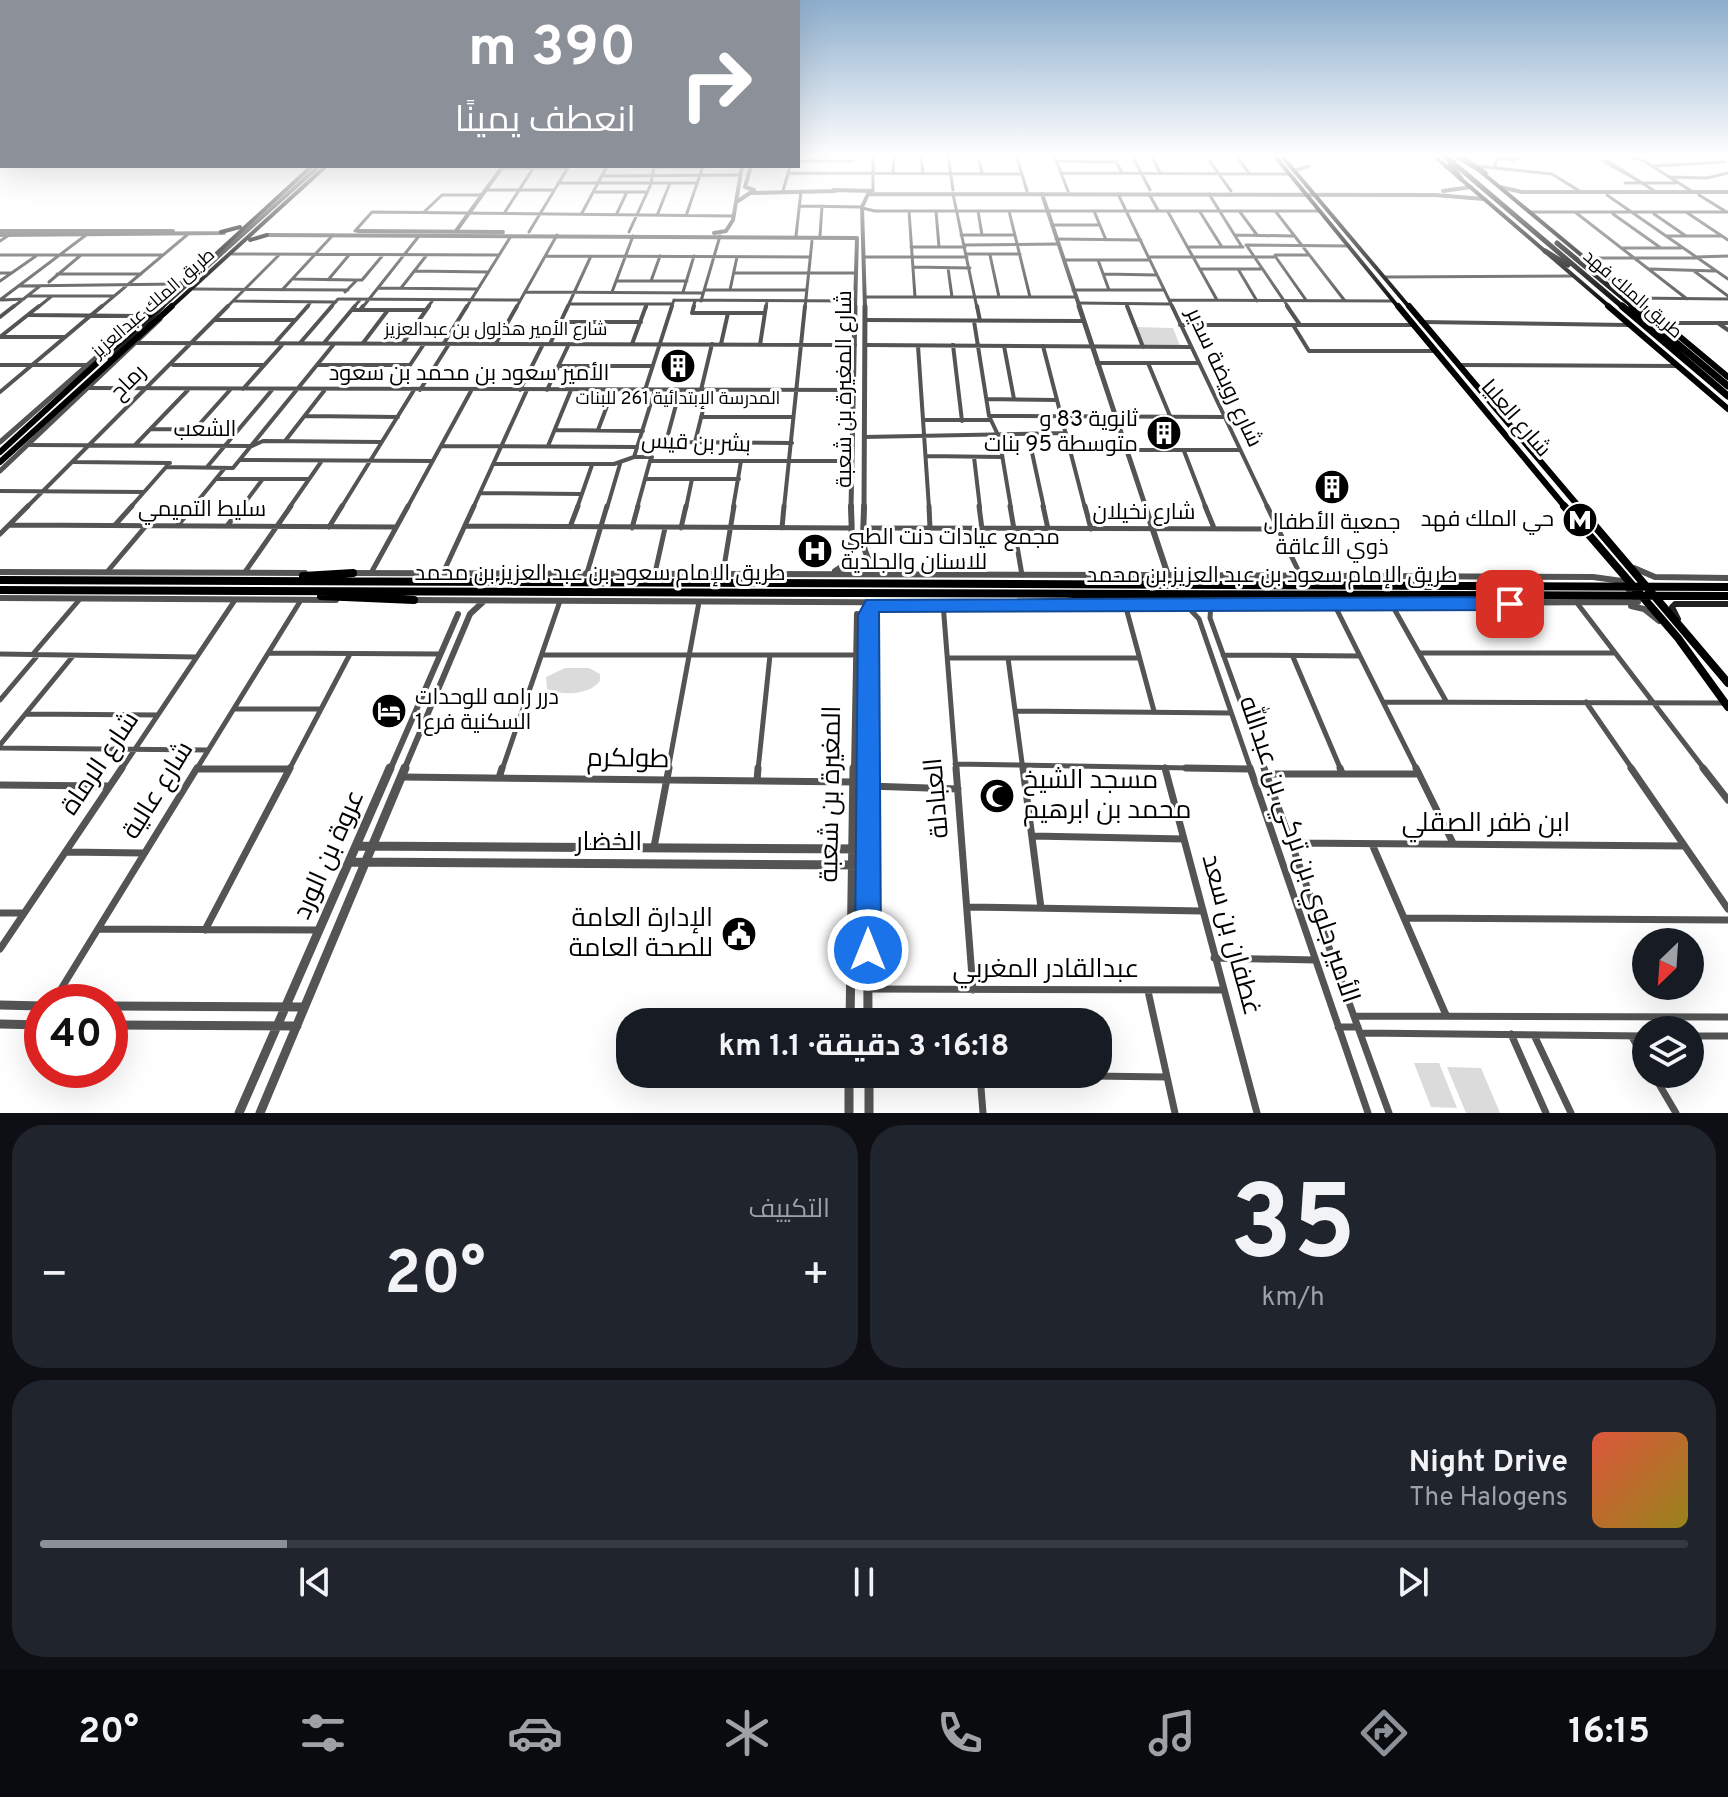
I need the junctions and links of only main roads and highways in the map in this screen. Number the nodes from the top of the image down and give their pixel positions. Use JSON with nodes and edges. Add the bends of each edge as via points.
{"nodes":[{"id":1,"x":266,"y":207,"type":"edge"},
{"id":2,"x":273,"y":207,"type":"edge"},
{"id":3,"x":282,"y":207,"type":"edge"},
{"id":4,"x":1317,"y":207,"type":"edge"},
{"id":5,"x":1321,"y":207,"type":"edge"},
{"id":6,"x":1494,"y":207,"type":"edge"},
{"id":7,"x":1504,"y":207,"type":"edge"},
{"id":8,"x":1517,"y":207,"type":"edge"},
{"id":9,"x":1524,"y":207,"type":"edge"},
{"id":10,"x":246,"y":225,"type":"junction"},
{"id":11,"x":263,"y":225,"type":"junction"},
{"id":12,"x":227,"y":242,"type":"junction"},
{"id":13,"x":244,"y":242,"type":"junction"},
{"id":14,"x":1545,"y":251,"type":"junction"},
{"id":15,"x":1586,"y":258,"type":"junction"},
{"id":16,"x":1383,"y":287,"type":"junction"},
{"id":17,"x":1393,"y":288,"type":"junction"},
{"id":18,"x":1605,"y":292,"type":"junction"},
{"id":19,"x":1619,"y":294,"type":"junction"},
{"id":20,"x":143,"y":324,"type":"junction"},
{"id":21,"x":112,"y":348,"type":"junction"},
{"id":22,"x":109,"y":361,"type":"junction"},
{"id":23,"x":1696,"y":364,"type":"junction"},
{"id":24,"x":1728,"y":382,"type":"edge"},
{"id":25,"x":1468,"y":392,"type":"junction"},
{"id":26,"x":1482,"y":393,"type":"junction"},
{"id":27,"x":1728,"y":396,"type":"edge"},
{"id":28,"x":1728,"y":403,"type":"edge"},
{"id":29,"x":1728,"y":409,"type":"edge"},
{"id":30,"x":1496,"y":424,"type":"junction"},
{"id":31,"x":1511,"y":425,"type":"junction"},
{"id":32,"x":0,"y":452,"type":"edge"},
{"id":33,"x":0,"y":462,"type":"edge"},
{"id":34,"x":353,"y":573,"type":"road end"},
{"id":35,"x":1120,"y":575,"type":"road end"},
{"id":36,"x":0,"y":580,"type":"edge"},
{"id":37,"x":229,"y":581,"type":"junction"},
{"id":38,"x":1217,"y":583,"type":"junction"},
{"id":39,"x":1728,"y":587,"type":"edge"},
{"id":40,"x":0,"y":590,"type":"edge"},
{"id":41,"x":295,"y":592,"type":"junction"},
{"id":42,"x":1268,"y":595,"type":"junction"},
{"id":43,"x":1728,"y":596,"type":"edge"},
{"id":44,"x":414,"y":600,"type":"road end"},
{"id":45,"x":1032,"y":603,"type":"road end"},
{"id":46,"x":1728,"y":604,"type":"edge"},
{"id":47,"x":1690,"y":640,"type":"junction"},
{"id":48,"x":1728,"y":683,"type":"edge"},
{"id":49,"x":1726,"y":705,"type":"edge"}],
"edges":[{"from":1,"to":10,"type":"main road","name":"طريق الملك عبدالعزيز"},
{"from":2,"to":20,"type":"main road"},
{"from":3,"to":11,"type":"main road","name":"طريق الملك عبدالعزيز"},
{"from":4,"to":16,"type":"main road","name":"شارع العليا"},
{"from":5,"to":17,"type":"main road","name":"شارع العليا"},
{"from":6,"to":14,"type":"main road"},
{"from":7,"to":18,"type":"highway","name":"طريق الملك فهد"},
{"from":8,"to":19,"type":"highway","name":"طريق الملك فهد"},
{"from":9,"to":15,"type":"main road"},
{"from":10,"to":12,"type":"main road","name":"طريق الملك عبدالعزيز"},
{"from":10,"to":12,"type":"main road","via":[[219,233]]},
{"from":11,"to":13,"type":"main road","name":"طريق الملك عبدالعزيز"},
{"from":11,"to":13,"type":"main road","via":[[268,233]]},
{"from":12,"to":21,"type":"main road","name":"طريق الملك عبدالعزيز"},
{"from":13,"to":22,"type":"main road","name":"طريق الملك عبدالعزيز"},
{"from":14,"to":18,"type":"highway"},
{"from":14,"to":29,"type":"main road"},
{"from":15,"to":19,"type":"highway"},
{"from":15,"to":24,"type":"main road"},
{"from":16,"to":17,"type":"main road"},
{"from":16,"to":25,"type":"main road","name":"شارع العليا"},
{"from":17,"to":26,"type":"main road","name":"شارع العليا"},
{"from":18,"to":23,"type":"highway","name":"طريق الملك فهد"},
{"from":19,"to":23,"type":"highway","name":"طريق الملك فهد"},
{"from":20,"to":21,"type":"main road"},
{"from":20,"to":22,"type":"main road"},
{"from":21,"to":32,"type":"main road","name":"طريق الملك عبدالعزيز"},
{"from":22,"to":33,"type":"main road","name":"طريق الملك عبدالعزيز"},
{"from":23,"to":24,"type":"highway"},
{"from":23,"to":27,"type":"highway","name":"طريق الملك فهد"},
{"from":23,"to":28,"type":"highway"},
{"from":25,"to":26,"type":"main road","via":[[1489,405]]},
{"from":25,"to":30,"type":"main road","name":"شارع العليا"},
{"from":26,"to":31,"type":"main road","name":"شارع العليا"},
{"from":30,"to":31,"type":"main road","via":[[1491,413]]},
{"from":30,"to":49,"type":"main road","name":"شارع العليا","via":[[1678,638]]},
{"from":31,"to":47,"type":"main road","name":"شارع العليا"},
{"from":34,"to":37,"type":"main road"},
{"from":35,"to":38,"type":"main road"},
{"from":36,"to":37,"type":"main road","name":"طريق الإمام سعود بن عبد العزيز بن محمد"},
{"from":37,"to":38,"type":"main road","name":"طريق الإمام سعود بن عبد العزيز بن محمد"},
{"from":38,"to":39,"type":"main road","name":"طريق الإمام سعود بن عبد العزيز بن محمد"},
{"from":40,"to":41,"type":"main road","name":"طريق الإمام سعود بن عبد العزيز بن محمد"},
{"from":41,"to":42,"type":"main road","name":"طريق الإمام سعود بن عبد العزيز بن محمد"},
{"from":41,"to":44,"type":"main road"},
{"from":42,"to":43,"type":"main road","name":"طريق الإمام سعود بن عبد العزيز بن محمد"},
{"from":42,"to":45,"type":"main road"},
{"from":46,"to":47,"type":"main road","via":[[1675,604],[1674,613]]},
{"from":47,"to":48,"type":"main road","name":"شارع العليا"}]}
